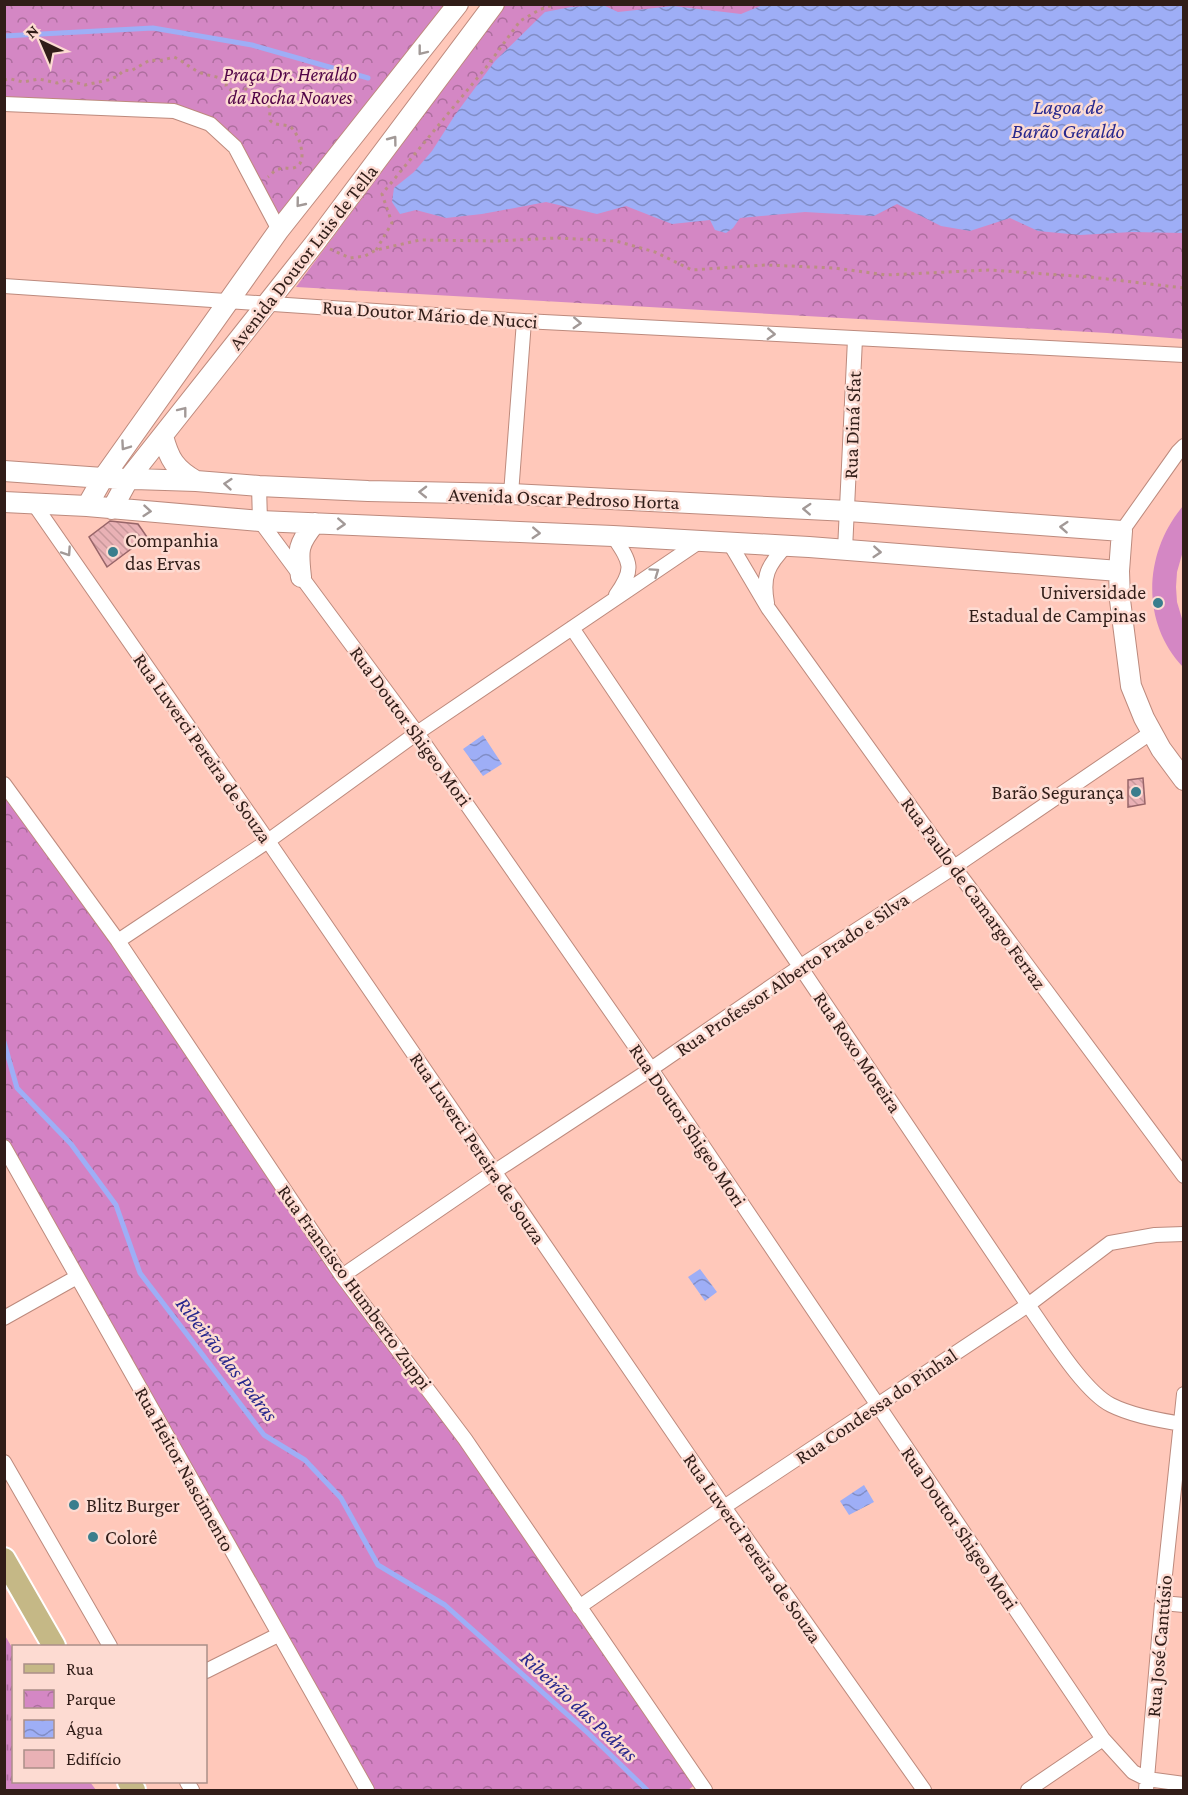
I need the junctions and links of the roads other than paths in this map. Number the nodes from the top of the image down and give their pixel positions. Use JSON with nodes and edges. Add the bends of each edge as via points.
{"nodes":[{"id":1,"x":458,"y":4,"type":"edge"},
{"id":2,"x":494,"y":4,"type":"edge"},
{"id":3,"x":4,"y":104,"type":"edge"},
{"id":4,"x":279,"y":230,"type":"junction"},
{"id":5,"x":4,"y":286,"type":"edge"},
{"id":6,"x":228,"y":301,"type":"junction"},
{"id":7,"x":267,"y":303,"type":"junction"},
{"id":8,"x":524,"y":321,"type":"junction"},
{"id":9,"x":855,"y":339,"type":"junction"},
{"id":10,"x":1184,"y":355,"type":"edge"},
{"id":11,"x":163,"y":436,"type":"junction"},
{"id":12,"x":1184,"y":446,"type":"edge"},
{"id":13,"x":5,"y":470,"type":"edge"},
{"id":14,"x":103,"y":478,"type":"junction"},
{"id":15,"x":129,"y":478,"type":"junction"},
{"id":16,"x":196,"y":481,"type":"junction"},
{"id":17,"x":259,"y":486,"type":"junction"},
{"id":18,"x":511,"y":494,"type":"junction"},
{"id":19,"x":4,"y":502,"type":"edge"},
{"id":20,"x":34,"y":504,"type":"junction"},
{"id":21,"x":87,"y":506,"type":"junction"},
{"id":22,"x":112,"y":508,"type":"junction"},
{"id":23,"x":848,"y":511,"type":"junction"},
{"id":24,"x":260,"y":521,"type":"junction"},
{"id":25,"x":315,"y":523,"type":"junction"},
{"id":26,"x":1122,"y":531,"type":"junction"},
{"id":27,"x":613,"y":536,"type":"junction"},
{"id":28,"x":702,"y":540,"type":"junction"},
{"id":29,"x":729,"y":542,"type":"junction"},
{"id":30,"x":786,"y":546,"type":"junction"},
{"id":31,"x":845,"y":549,"type":"junction"},
{"id":32,"x":1119,"y":571,"type":"junction"},
{"id":33,"x":302,"y":577,"type":"junction"},
{"id":34,"x":609,"y":604,"type":"junction"},
{"id":35,"x":768,"y":608,"type":"junction"},
{"id":36,"x":572,"y":628,"type":"junction"},
{"id":37,"x":417,"y":732,"type":"junction"},
{"id":38,"x":1152,"y":732,"type":"junction"},
{"id":39,"x":1184,"y":780,"type":"edge"},
{"id":40,"x":4,"y":784,"type":"edge"},
{"id":41,"x":268,"y":841,"type":"junction"},
{"id":42,"x":954,"y":867,"type":"junction"},
{"id":43,"x":118,"y":941,"type":"junction"},
{"id":44,"x":801,"y":966,"type":"junction"},
{"id":45,"x":651,"y":1069,"type":"junction"},
{"id":46,"x":4,"y":1148,"type":"edge"},
{"id":47,"x":494,"y":1172,"type":"junction"},
{"id":48,"x":1184,"y":1176,"type":"edge"},
{"id":49,"x":1184,"y":1234,"type":"edge"},
{"id":50,"x":342,"y":1276,"type":"junction"},
{"id":51,"x":77,"y":1277,"type":"junction"},
{"id":52,"x":1028,"y":1305,"type":"junction"},
{"id":53,"x":4,"y":1318,"type":"edge"},
{"id":54,"x":1184,"y":1394,"type":"edge"},
{"id":55,"x":878,"y":1406,"type":"junction"},
{"id":56,"x":1182,"y":1424,"type":"edge"},
{"id":57,"x":4,"y":1462,"type":"edge"},
{"id":58,"x":724,"y":1507,"type":"junction"},
{"id":59,"x":4,"y":1559,"type":"edge"},
{"id":60,"x":1162,"y":1603,"type":"junction"},
{"id":61,"x":1184,"y":1605,"type":"edge"},
{"id":62,"x":579,"y":1607,"type":"junction"},
{"id":63,"x":279,"y":1635,"type":"junction"},
{"id":64,"x":53,"y":1645,"type":"edge"},
{"id":65,"x":109,"y":1645,"type":"edge"},
{"id":66,"x":207,"y":1671,"type":"edge"},
{"id":67,"x":1103,"y":1739,"type":"junction"},
{"id":68,"x":1184,"y":1784,"type":"edge"},
{"id":69,"x":1146,"y":1785,"type":"edge"},
{"id":70,"x":367,"y":1791,"type":"edge"},
{"id":71,"x":705,"y":1791,"type":"edge"},
{"id":72,"x":924,"y":1791,"type":"edge"},
{"id":73,"x":1028,"y":1791,"type":"edge"}],
"edges":[{"from":1,"to":4,"type":"main road","name":"Avenida Doutor Luis de Tella","one_way":true},
{"from":7,"to":2,"type":"main road","name":"Avenida Doutor Luis de Tella","one_way":true},
{"from":3,"to":4,"type":"street","via":[[174,111],[210,124],[235,147]]},
{"from":4,"to":6,"type":"main road","name":"Avenida Doutor Luis de Tella"},
{"from":5,"to":6,"type":"street","name":"Rua Doutor Mário de Nucci"},
{"from":6,"to":7,"type":"street","name":"Rua Doutor Mário de Nucci"},
{"from":6,"to":14,"type":"main road","name":"Avenida Doutor Luis de Tella","one_way":true},
{"from":7,"to":8,"type":"street","name":"Rua Doutor Mário de Nucci"},
{"from":11,"to":7,"type":"main road","name":"Avenida Doutor Luis de Tella","one_way":true},
{"from":8,"to":9,"type":"street","name":"Rua Doutor Mário de Nucci","one_way":true},
{"from":8,"to":18,"type":"street"},
{"from":9,"to":10,"type":"street","name":"Rua Doutor Mário de Nucci"},
{"from":9,"to":23,"type":"street","name":"Rua Diná Sfat"},
{"from":11,"to":15,"type":"main road","name":"Avenida Doutor Luis de Tella"},
{"from":11,"to":16,"type":"main road","via":[[172,461],[181,473]]},
{"from":12,"to":26,"type":"street"},
{"from":13,"to":14,"type":"main road","name":"Avenida Oscar Pedroso Horta"},
{"from":14,"to":15,"type":"main road","name":"Avenida Oscar Pedroso Horta"},
{"from":14,"to":21,"type":"main road","name":"Avenida Doutor Luis de Tella"},
{"from":15,"to":16,"type":"main road","name":"Avenida Oscar Pedroso Horta"},
{"from":15,"to":22,"type":"main road","name":"Avenida Doutor Luis de Tella"},
{"from":17,"to":16,"type":"main road","name":"Avenida Oscar Pedroso Horta","one_way":true},
{"from":18,"to":17,"type":"main road","name":"Avenida Oscar Pedroso Horta","one_way":true},
{"from":17,"to":24,"type":"street"},
{"from":23,"to":18,"type":"main road","name":"Avenida Oscar Pedroso Horta","one_way":true},
{"from":19,"to":20,"type":"main road","name":"Avenida Oscar Pedroso Horta"},
{"from":20,"to":21,"type":"main road","name":"Avenida Oscar Pedroso Horta"},
{"from":20,"to":41,"type":"street","name":"Rua Luverci Pereira de Souza","one_way":true},
{"from":21,"to":22,"type":"main road","name":"Avenida Oscar Pedroso Horta"},
{"from":22,"to":24,"type":"main road","name":"Avenida Oscar Pedroso Horta","one_way":true},
{"from":26,"to":23,"type":"main road","name":"Avenida Oscar Pedroso Horta","one_way":true},
{"from":23,"to":31,"type":"street","name":"Rua Diná Sfat"},
{"from":24,"to":25,"type":"main road","name":"Avenida Oscar Pedroso Horta"},
{"from":24,"to":33,"type":"street","name":"Rua Doutor Shigeo Mori"},
{"from":25,"to":27,"type":"main road","name":"Avenida Oscar Pedroso Horta","one_way":true},
{"from":25,"to":33,"type":"main road","via":[[298,551]]},
{"from":26,"to":32,"type":"main road"},
{"from":27,"to":28,"type":"main road","name":"Avenida Oscar Pedroso Horta"},
{"from":27,"to":34,"type":"street","via":[[629,567],[627,579]]},
{"from":28,"to":29,"type":"main road","name":"Avenida Oscar Pedroso Horta"},
{"from":34,"to":28,"type":"street","one_way":true},
{"from":29,"to":30,"type":"main road","name":"Avenida Oscar Pedroso Horta"},
{"from":29,"to":35,"type":"street","name":"Rua Paulo de Camargo Ferraz"},
{"from":30,"to":31,"type":"main road","name":"Avenida Oscar Pedroso Horta"},
{"from":30,"to":35,"type":"street","via":[[767,571],[764,588]]},
{"from":31,"to":32,"type":"main road","name":"Avenida Oscar Pedroso Horta","one_way":true},
{"from":32,"to":38,"type":"main road","via":[[1131,686]]},
{"from":33,"to":37,"type":"street","name":"Rua Doutor Shigeo Mori"},
{"from":34,"to":36,"type":"street"},
{"from":35,"to":42,"type":"street","name":"Rua Paulo de Camargo Ferraz"},
{"from":36,"to":37,"type":"street"},
{"from":36,"to":44,"type":"street","name":"Rua Roxo Moreira"},
{"from":37,"to":41,"type":"street"},
{"from":37,"to":45,"type":"street","name":"Rua Doutor Shigeo Mori"},
{"from":38,"to":39,"type":"main road"},
{"from":38,"to":42,"type":"street","name":"Rua Professor Alberto Prado e Silva"},
{"from":40,"to":43,"type":"street","name":"Rua Francisco Humberto Zuppi"},
{"from":41,"to":43,"type":"street"},
{"from":41,"to":47,"type":"street","name":"Rua Luverci Pereira de Souza"},
{"from":42,"to":44,"type":"street","name":"Rua Professor Alberto Prado e Silva"},
{"from":42,"to":48,"type":"street","name":"Rua Paulo de Camargo Ferraz"},
{"from":43,"to":50,"type":"street","name":"Rua Francisco Humberto Zuppi"},
{"from":44,"to":45,"type":"street","name":"Rua Professor Alberto Prado e Silva"},
{"from":44,"to":52,"type":"street","name":"Rua Roxo Moreira"},
{"from":45,"to":47,"type":"street","name":"Rua Professor Alberto Prado e Silva"},
{"from":45,"to":55,"type":"street","name":"Rua Doutor Shigeo Mori"},
{"from":46,"to":51,"type":"street","name":"Rua Heitor Nascimento"},
{"from":47,"to":50,"type":"street","name":"Rua Professor Alberto Prado e Silva"},
{"from":47,"to":58,"type":"street","name":"Rua Luverci Pereira de Souza"},
{"from":49,"to":52,"type":"street","name":"Rua Condessa do Pinhal","via":[[1110,1244]]},
{"from":50,"to":62,"type":"street","name":"Rua Francisco Humberto Zuppi","via":[[465,1439]]},
{"from":51,"to":53,"type":"street"},
{"from":51,"to":63,"type":"street","name":"Rua Heitor Nascimento"},
{"from":52,"to":55,"type":"street","name":"Rua Condessa do Pinhal"},
{"from":52,"to":56,"type":"street","name":"Rua Roxo Moreira","via":[[1086,1385],[1110,1404]]},
{"from":54,"to":56,"type":"street","name":"Rua José Cantúsio"},
{"from":55,"to":58,"type":"street","name":"Rua Condessa do Pinhal"},
{"from":55,"to":67,"type":"street","name":"Rua Doutor Shigeo Mori"},
{"from":56,"to":60,"type":"street","name":"Rua José Cantúsio"},
{"from":57,"to":65,"type":"street"},
{"from":58,"to":62,"type":"street","name":"Rua Condessa do Pinhal"},
{"from":58,"to":72,"type":"street","name":"Rua Luverci Pereira de Souza"},
{"from":59,"to":64,"type":"main road"},
{"from":60,"to":61,"type":"street"},
{"from":60,"to":69,"type":"street","name":"Rua José Cantúsio"},
{"from":62,"to":71,"type":"street","name":"Rua Francisco Humberto Zuppi"},
{"from":63,"to":66,"type":"street"},
{"from":63,"to":70,"type":"street","name":"Rua Heitor Nascimento"},
{"from":67,"to":69,"type":"street","name":"Rua Doutor Shigeo Mori"},
{"from":67,"to":73,"type":"street"},
{"from":68,"to":69,"type":"street"}]}
